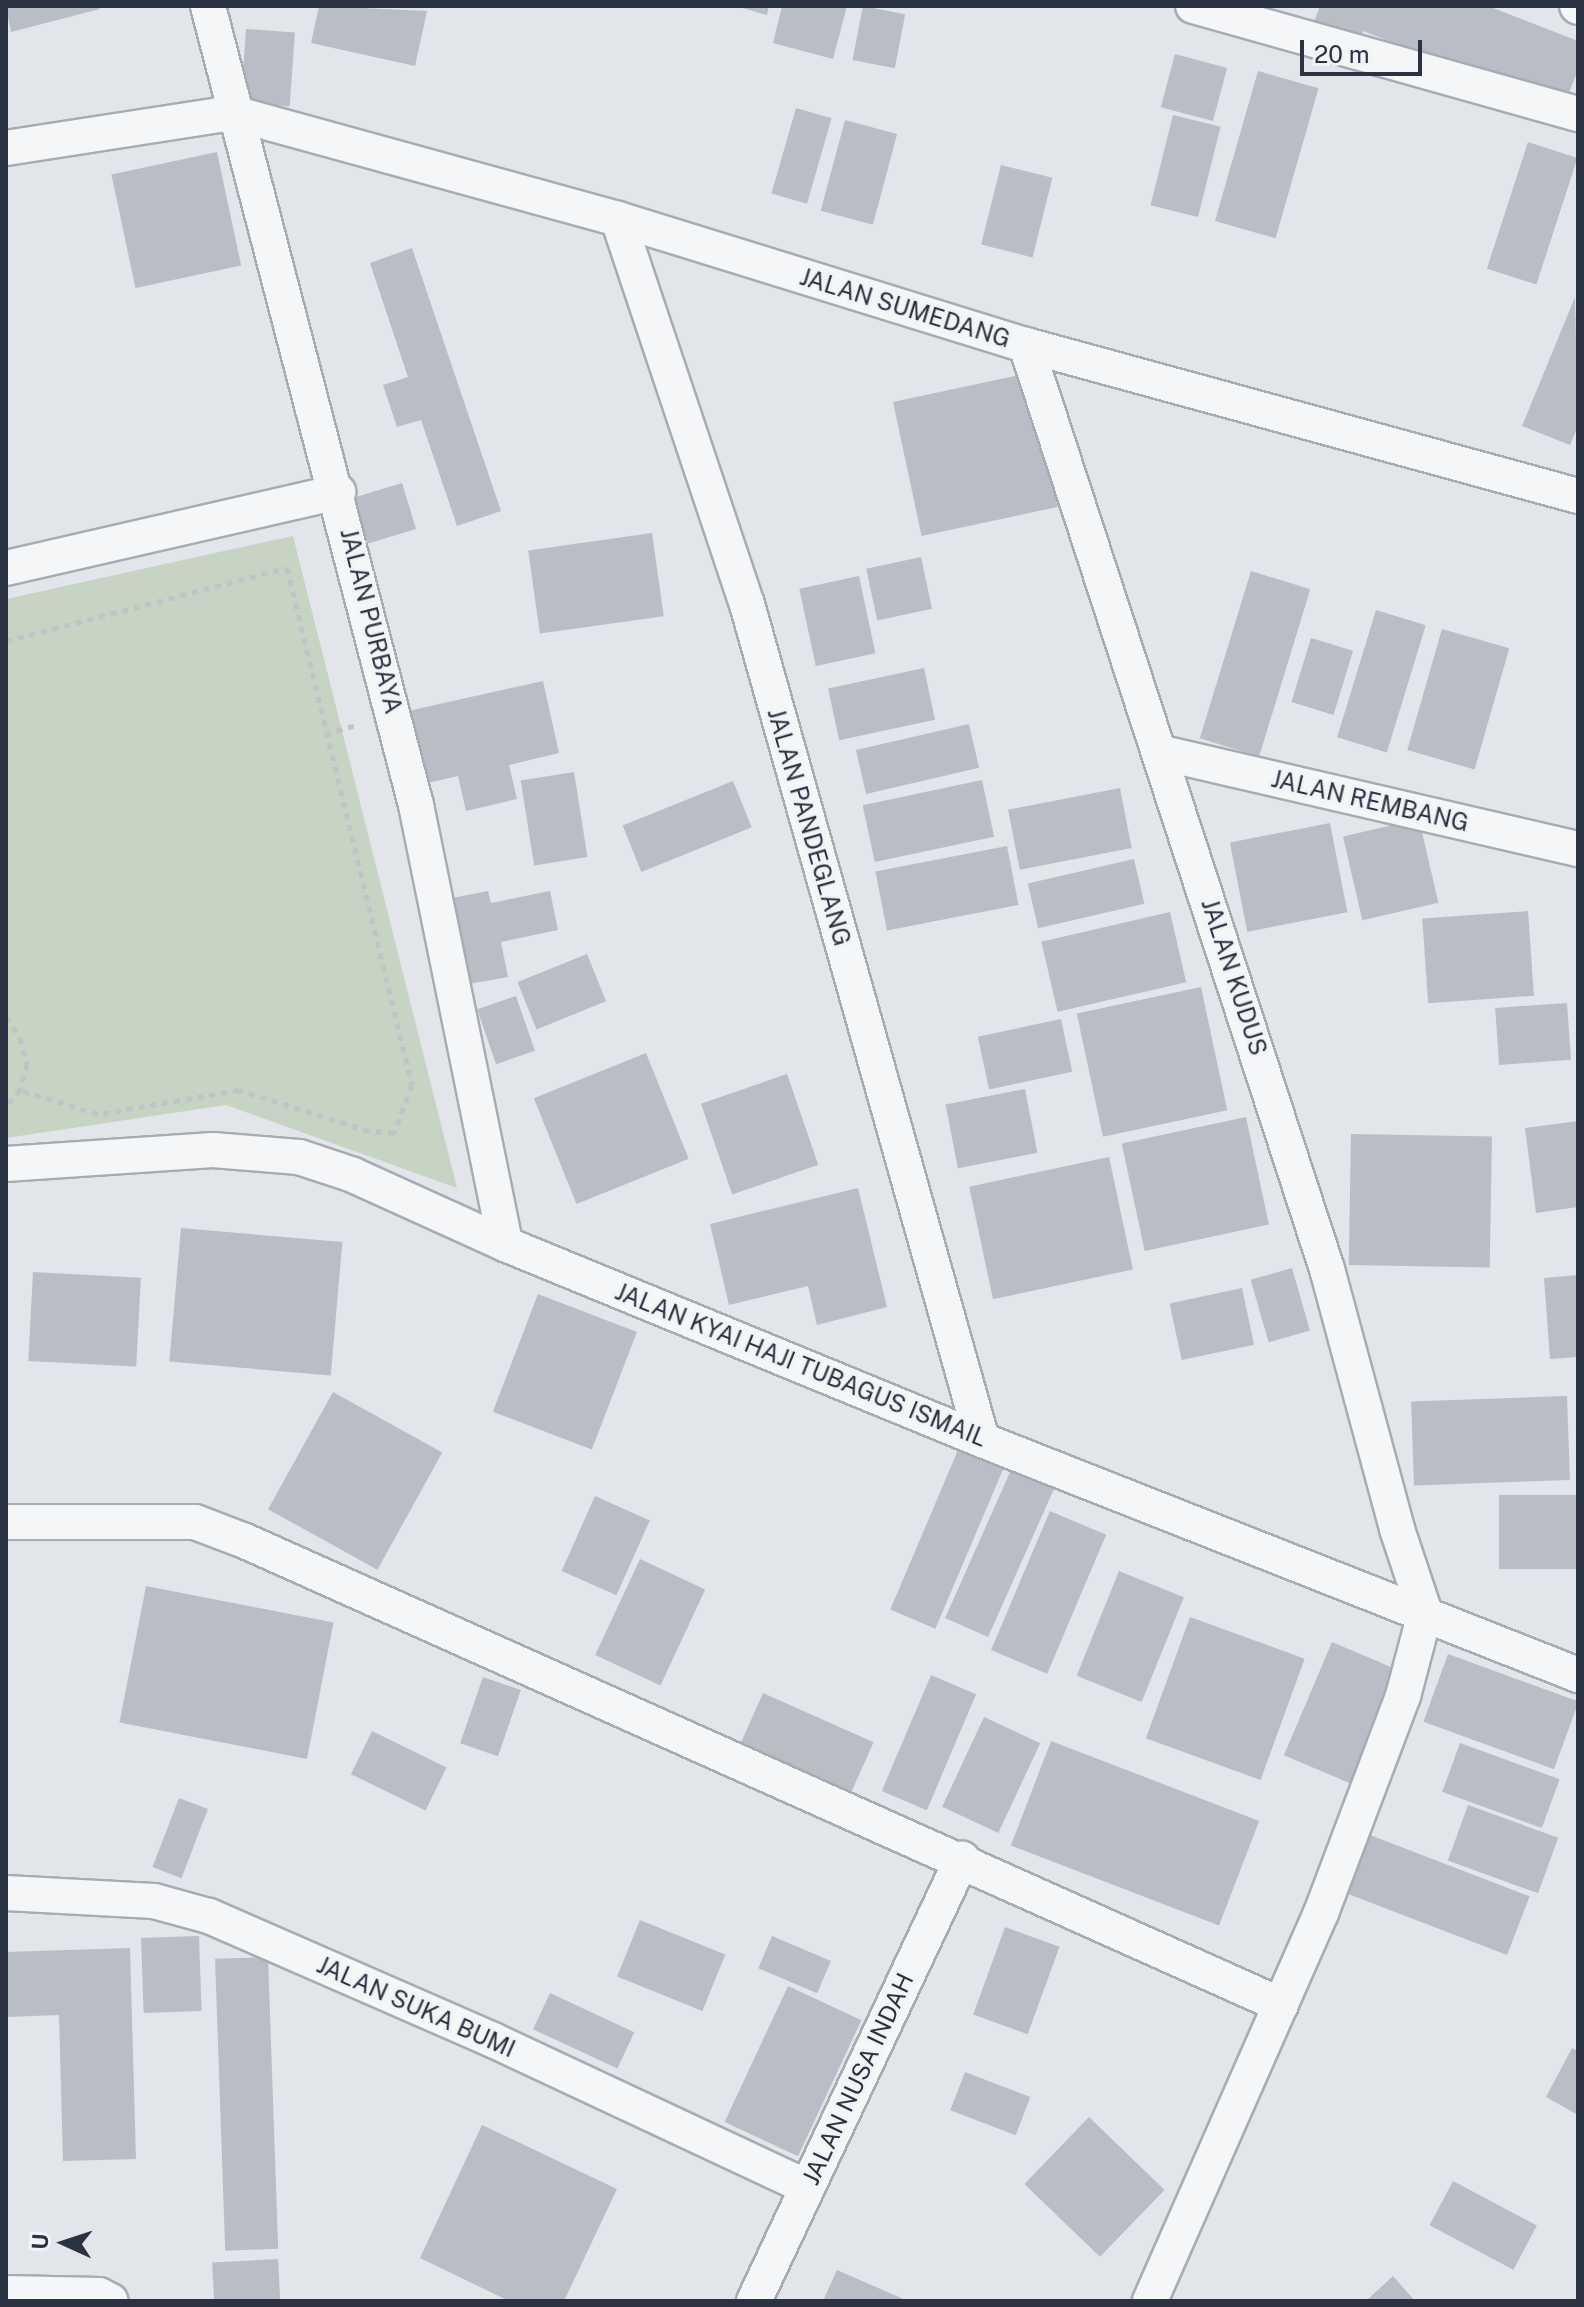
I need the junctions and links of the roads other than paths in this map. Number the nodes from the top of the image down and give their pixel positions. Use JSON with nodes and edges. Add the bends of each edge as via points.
{"nodes":[{"id":1,"x":208,"y":6,"type":"edge"},
{"id":2,"x":1193,"y":6,"type":"edge"},
{"id":3,"x":233,"y":113,"type":"junction"},
{"id":4,"x":1578,"y":114,"type":"edge"},
{"id":5,"x":6,"y":148,"type":"edge"},
{"id":6,"x":618,"y":219,"type":"junction"},
{"id":7,"x":1026,"y":345,"type":"junction"},
{"id":8,"x":338,"y":492,"type":"junction"},
{"id":9,"x":1578,"y":496,"type":"edge"},
{"id":10,"x":6,"y":568,"type":"edge"},
{"id":11,"x":1162,"y":753,"type":"junction"},
{"id":12,"x":1577,"y":853,"type":"edge"},
{"id":13,"x":6,"y":1164,"type":"edge"},
{"id":14,"x":505,"y":1244,"type":"junction"},
{"id":15,"x":982,"y":1440,"type":"junction"},
{"id":16,"x":6,"y":1522,"type":"edge"},
{"id":17,"x":1425,"y":1613,"type":"junction"},
{"id":18,"x":1578,"y":1675,"type":"edge"},
{"id":19,"x":962,"y":1858,"type":"junction"},
{"id":20,"x":6,"y":1893,"type":"edge"},
{"id":21,"x":1281,"y":2005,"type":"junction"},
{"id":22,"x":807,"y":2187,"type":"junction"},
{"id":23,"x":6,"y":2293,"type":"edge"},
{"id":24,"x":111,"y":2301,"type":"edge"},
{"id":25,"x":754,"y":2301,"type":"edge"},
{"id":26,"x":1150,"y":2301,"type":"edge"}],
"edges":[{"from":1,"to":3,"type":"street","name":"JALAN PURBAYA"},
{"from":2,"to":4,"type":"street"},
{"from":3,"to":5,"type":"street"},
{"from":3,"to":6,"type":"street","name":"JALAN SUMEDANG"},
{"from":3,"to":8,"type":"street","name":"JALAN PURBAYA"},
{"from":6,"to":7,"type":"street","name":"JALAN SUMEDANG"},
{"from":6,"to":15,"type":"street","name":"JALAN PANDEGLANG","via":[[747,604]]},
{"from":7,"to":9,"type":"street","name":"JALAN SUMEDANG"},
{"from":7,"to":11,"type":"street","name":"JALAN KUDUS"},
{"from":8,"to":10,"type":"street"},
{"from":8,"to":14,"type":"street","name":"JALAN PURBAYA","via":[[416,805]]},
{"from":11,"to":12,"type":"street","name":"JALAN REMBANG"},
{"from":11,"to":17,"type":"street","name":"JALAN KUDUS","via":[[1327,1269]]},
{"from":13,"to":14,"type":"street","name":"JALAN KYAI HAJI TUBAGUS ISMAIL","via":[[213,1150],[299,1157],[353,1175]]},
{"from":14,"to":15,"type":"street","name":"JALAN KYAI HAJI TUBAGUS ISMAIL"},
{"from":15,"to":17,"type":"street","name":"JALAN KYAI HAJI TUBAGUS ISMAIL"},
{"from":16,"to":19,"type":"street","via":[[120,1518],[207,1527]]},
{"from":17,"to":18,"type":"street","name":"JALAN KYAI HAJI TUBAGUS ISMAIL"},
{"from":17,"to":21,"type":"street","via":[[1403,1696]]},
{"from":19,"to":21,"type":"street"},
{"from":19,"to":22,"type":"street","name":"JALAN NUSA INDAH"},
{"from":20,"to":22,"type":"street","name":"JALAN SUKA BUMI","via":[[154,1901],[209,1916],[493,2040]]},
{"from":21,"to":26,"type":"street"},
{"from":22,"to":25,"type":"street","name":"JALAN NUSA INDAH"},
{"from":23,"to":24,"type":"street","via":[[99,2295]]}]}
